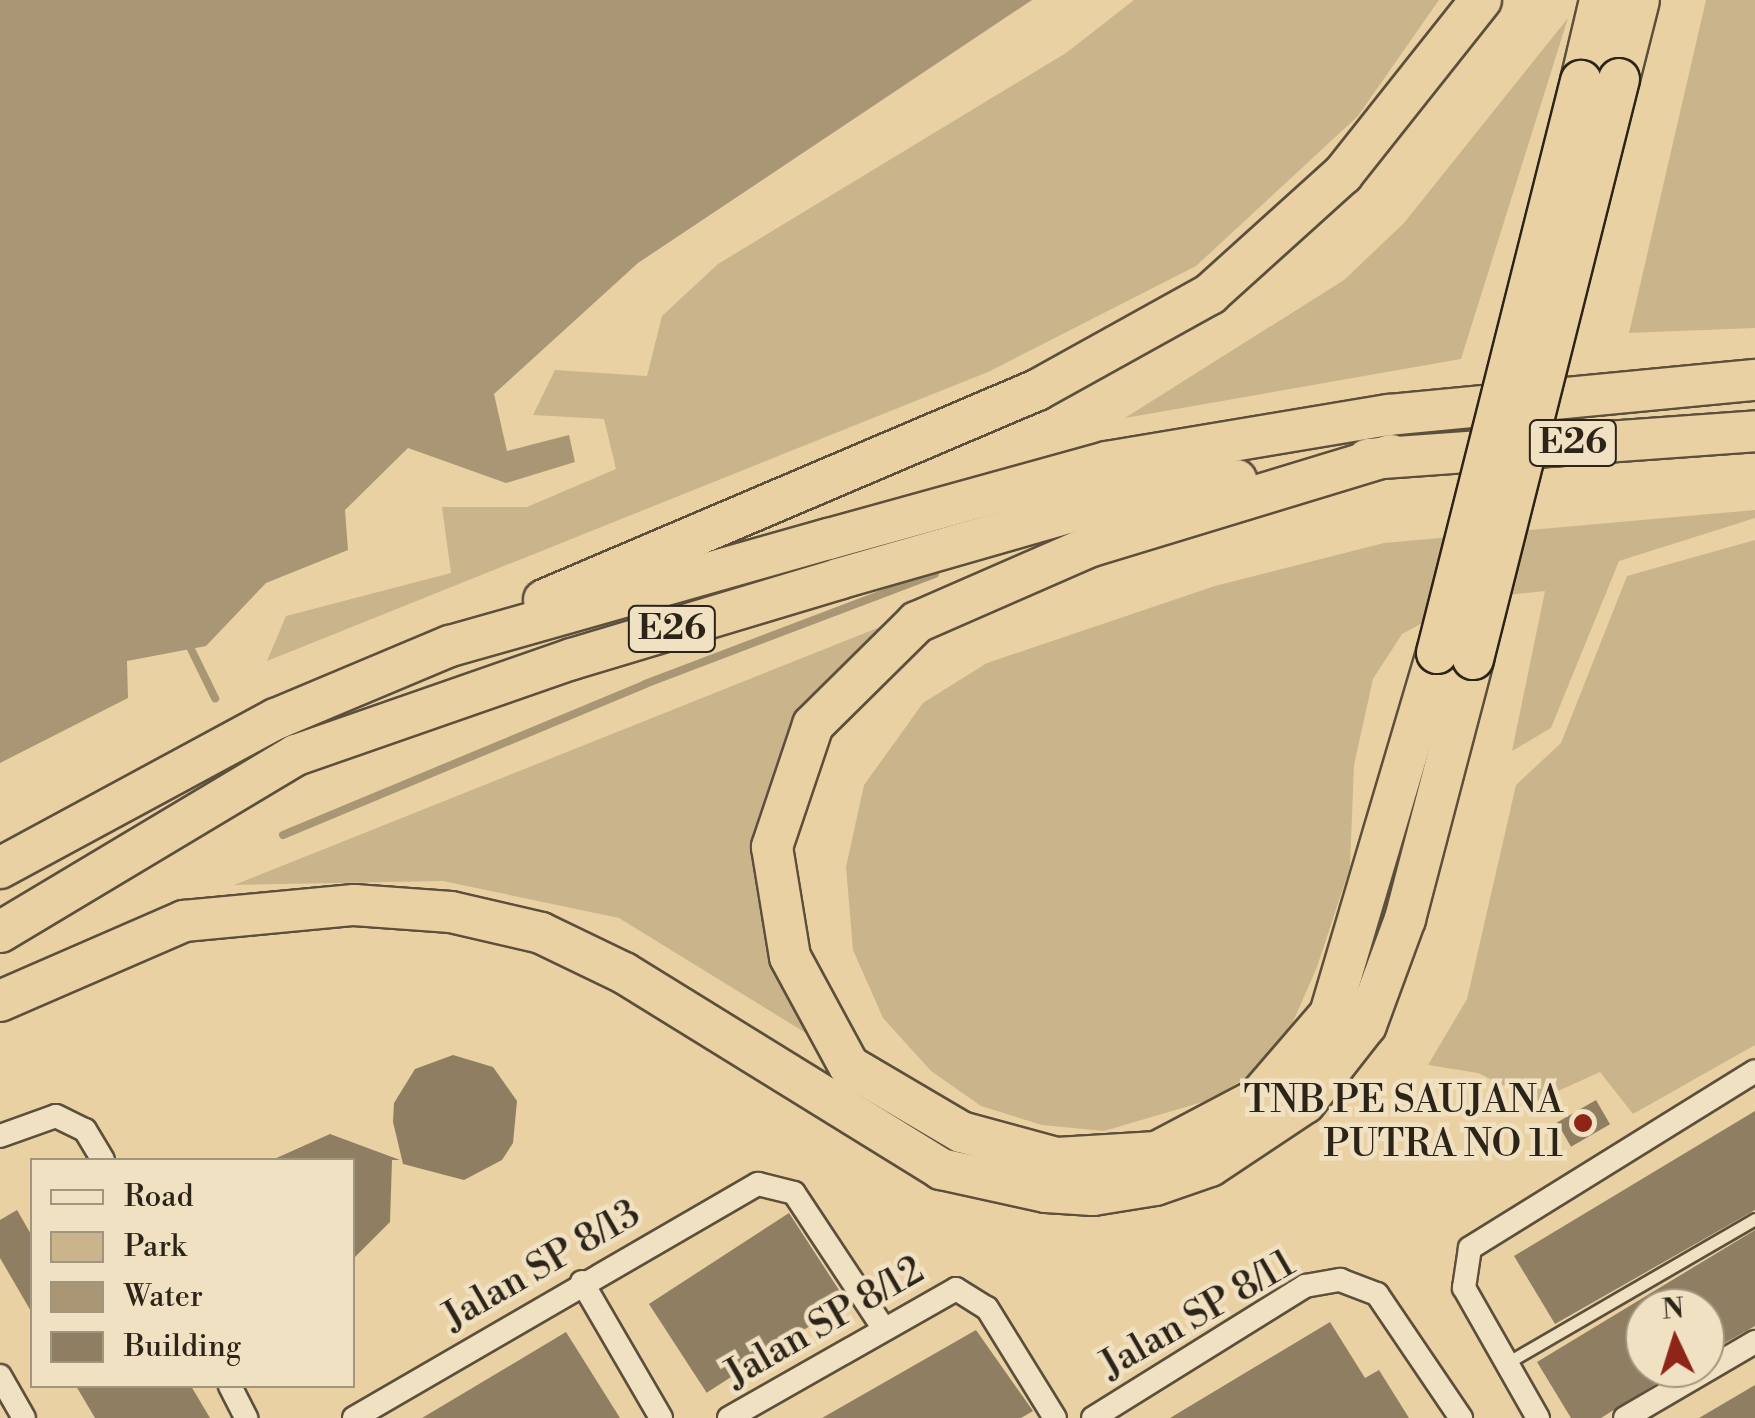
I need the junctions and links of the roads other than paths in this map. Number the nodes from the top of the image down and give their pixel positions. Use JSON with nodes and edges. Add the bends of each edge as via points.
{"nodes":[{"id":1,"x":1481,"y":0,"type":"edge"},
{"id":2,"x":1600,"y":0,"type":"edge"},
{"id":3,"x":1640,"y":0,"type":"edge"},
{"id":4,"x":1600,"y":80,"type":"junction"},
{"id":5,"x":1755,"y":380,"type":"edge"},
{"id":6,"x":1755,"y":431,"type":"edge"},
{"id":7,"x":1391,"y":455,"type":"junction"},
{"id":8,"x":450,"y":646,"type":"junction"},
{"id":9,"x":1455,"y":656,"type":"junction"},
{"id":10,"x":0,"y":868,"type":"edge"},
{"id":11,"x":0,"y":932,"type":"edge"},
{"id":12,"x":0,"y":1002,"type":"edge"},
{"id":13,"x":1755,"y":1071,"type":"edge"},
{"id":14,"x":0,"y":1136,"type":"edge"},
{"id":15,"x":102,"y":1158,"type":"edge"},
{"id":16,"x":1755,"y":1219,"type":"edge"},
{"id":17,"x":582,"y":1282,"type":"junction"},
{"id":18,"x":882,"y":1326,"type":"junction"},
{"id":19,"x":1755,"y":1342,"type":"edge"},
{"id":20,"x":1505,"y":1364,"type":"junction"},
{"id":21,"x":0,"y":1376,"type":"edge"},
{"id":22,"x":231,"y":1388,"type":"edge"},
{"id":23,"x":24,"y":1418,"type":"edge"},
{"id":24,"x":246,"y":1418,"type":"edge"},
{"id":25,"x":354,"y":1418,"type":"edge"},
{"id":26,"x":661,"y":1418,"type":"edge"},
{"id":27,"x":729,"y":1418,"type":"edge"},
{"id":28,"x":1055,"y":1418,"type":"edge"},
{"id":29,"x":1093,"y":1418,"type":"edge"},
{"id":30,"x":1462,"y":1418,"type":"edge"},
{"id":31,"x":1538,"y":1418,"type":"edge"},
{"id":32,"x":1625,"y":1418,"type":"edge"}],
"edges":[{"from":1,"to":8,"type":"highway","via":[[1342,174],[1210,294],[1037,390],[640,553]]},
{"from":2,"to":4,"type":"highway"},
{"from":3,"to":4,"type":"highway"},
{"from":4,"to":9,"type":"highway","bridge":true},
{"from":5,"to":8,"type":"highway","number":"E26","via":[[1388,414],[1108,462]]},
{"from":6,"to":7,"type":"highway","number":"E26"},
{"from":7,"to":9,"type":"highway","via":[[1092,546],[917,622],[814,725],[772,847],[790,957],[849,1066],[961,1132],[1057,1158],[1157,1152],[1257,1099],[1330,1014]]},
{"from":7,"to":11,"type":"highway","number":"E26","via":[[1114,500],[553,665],[296,755]]},
{"from":8,"to":10,"type":"highway","number":"E26","via":[[276,719]]},
{"from":9,"to":12,"type":"highway","via":[[1404,919],[1366,1025],[1305,1104],[1210,1166],[1156,1185],[1093,1195],[1046,1192],[941,1169],[624,973],[541,933],[451,912],[354,905],[184,922]]},
{"from":13,"to":20,"type":"street","via":[[1470,1248],[1464,1288]]},
{"from":14,"to":15,"type":"street","via":[[56,1116],[86,1130]]},
{"from":16,"to":20,"type":"lane"},
{"from":17,"to":18,"type":"street","name":"Jalan SP 8/13","via":[[741,1190],[769,1183],[794,1194]]},
{"from":17,"to":25,"type":"street","name":"Jalan SP 8/13"},
{"from":17,"to":26,"type":"street"},
{"from":18,"to":27,"type":"street","name":"Jalan SP 8/12"},
{"from":18,"to":28,"type":"street","name":"Jalan SP 8/12","via":[[956,1288],[988,1308]]},
{"from":19,"to":32,"type":"street"},
{"from":20,"to":31,"type":"street"},
{"from":21,"to":23,"type":"street"},
{"from":22,"to":24,"type":"street"},
{"from":29,"to":30,"type":"street","name":"Jalan SP 8/11","via":[[1305,1286],[1340,1280],[1377,1294]]}]}
